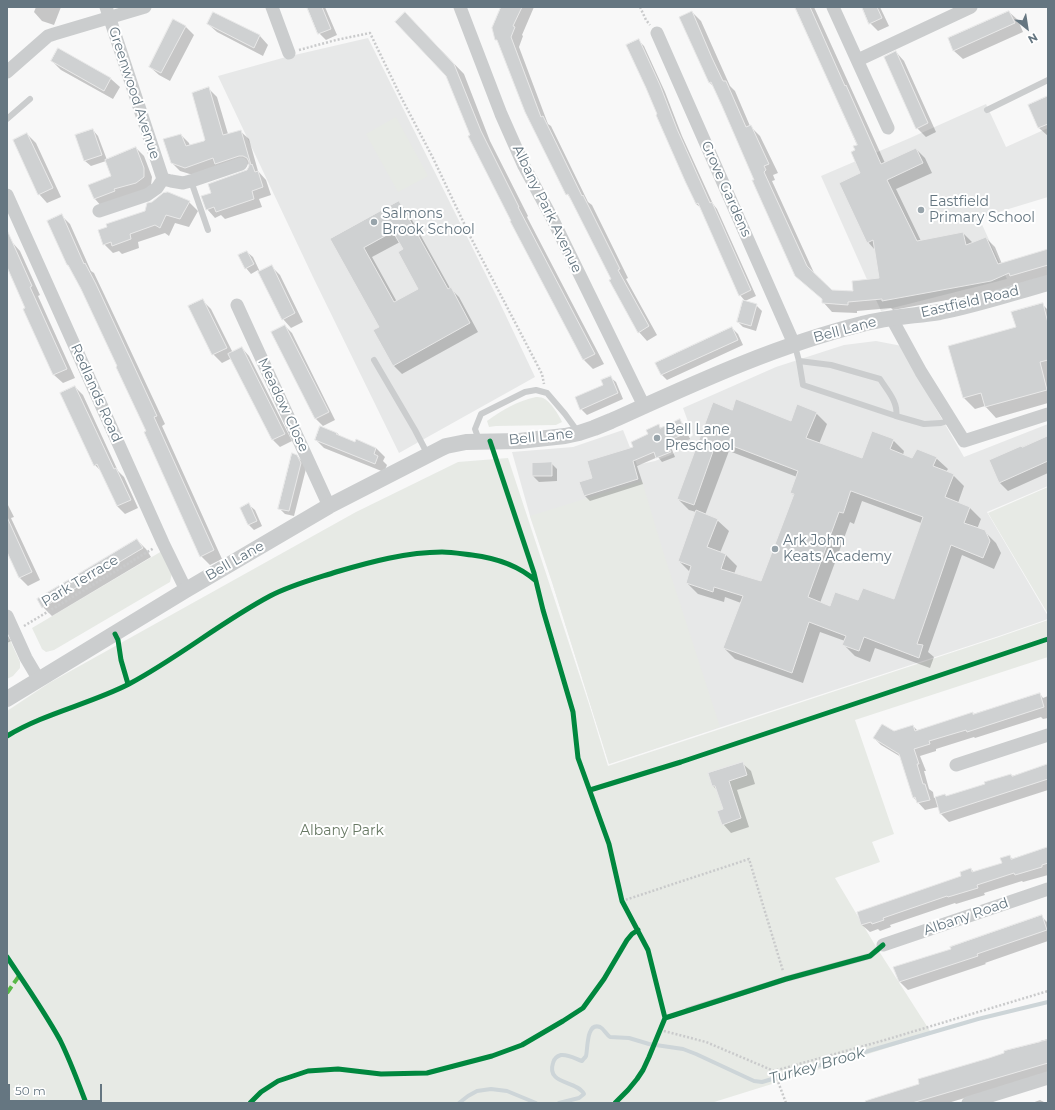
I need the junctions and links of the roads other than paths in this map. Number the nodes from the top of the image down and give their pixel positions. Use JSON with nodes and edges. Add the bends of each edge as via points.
{"nodes":[{"id":1,"x":145,"y":7,"type":"edge"},
{"id":2,"x":272,"y":7,"type":"edge"},
{"id":3,"x":460,"y":7,"type":"edge"},
{"id":4,"x":833,"y":7,"type":"edge"},
{"id":5,"x":971,"y":7,"type":"edge"},
{"id":6,"x":108,"y":12,"type":"edge"},
{"id":7,"x":657,"y":33,"type":"road end"},
{"id":8,"x":289,"y":52,"type":"road end"},
{"id":9,"x":858,"y":60,"type":"junction"},
{"id":10,"x":7,"y":72,"type":"edge"},
{"id":11,"x":1048,"y":80,"type":"edge"},
{"id":12,"x":30,"y":99,"type":"dead end"},
{"id":13,"x":987,"y":110,"type":"dead end"},
{"id":14,"x":7,"y":119,"type":"edge"},
{"id":15,"x":888,"y":128,"type":"dead end"},
{"id":16,"x":241,"y":164,"type":"dead end"},
{"id":17,"x":163,"y":179,"type":"junction"},
{"id":18,"x":191,"y":181,"type":"junction"},
{"id":19,"x":7,"y":195,"type":"edge"},
{"id":20,"x":99,"y":211,"type":"dead end"},
{"id":21,"x":208,"y":230,"type":"dead end"},
{"id":22,"x":1048,"y":283,"type":"edge"},
{"id":23,"x":237,"y":305,"type":"dead end"},
{"id":24,"x":892,"y":319,"type":"junction"},
{"id":25,"x":794,"y":344,"type":"junction"},
{"id":26,"x":374,"y":360,"type":"dead end"},
{"id":27,"x":799,"y":361,"type":"junction"},
{"id":28,"x":644,"y":406,"type":"junction"},
{"id":29,"x":1048,"y":414,"type":"edge"},
{"id":30,"x":896,"y":416,"type":"junction"},
{"id":31,"x":951,"y":420,"type":"junction"},
{"id":32,"x":579,"y":433,"type":"junction"},
{"id":33,"x":480,"y":442,"type":"junction"},
{"id":34,"x":428,"y":455,"type":"junction"},
{"id":35,"x":329,"y":506,"type":"junction"},
{"id":36,"x":186,"y":590,"type":"junction"},
{"id":37,"x":7,"y":616,"type":"edge"},
{"id":38,"x":39,"y":680,"type":"junction"},
{"id":39,"x":7,"y":699,"type":"edge"},
{"id":40,"x":1048,"y":735,"type":"edge"},
{"id":41,"x":956,"y":765,"type":"dead end"},
{"id":42,"x":1048,"y":889,"type":"edge"},
{"id":43,"x":883,"y":945,"type":"joint"},
{"id":44,"x":688,"y":1010,"type":"dead end"},
{"id":45,"x":1048,"y":1078,"type":"edge"},
{"id":46,"x":968,"y":1103,"type":"edge"}],
"edges":[{"from":1,"to":6,"type":"street"},
{"from":2,"to":8,"type":"street"},
{"from":3,"to":28,"type":"street","name":"Albany Park Avenue","via":[[521,159]]},
{"from":4,"to":9,"type":"street"},
{"from":5,"to":9,"type":"street"},
{"from":6,"to":10,"type":"street","via":[[48,36]]},
{"from":6,"to":17,"type":"street","name":"Greenwood Avenue"},
{"from":7,"to":25,"type":"street","name":"Grove Gardens"},
{"from":9,"to":15,"type":"street"},
{"from":11,"to":13,"type":"lane"},
{"from":12,"to":14,"type":"lane"},
{"from":16,"to":18,"type":"street"},
{"from":17,"to":18,"type":"street","via":[[183,183]]},
{"from":17,"to":20,"type":"street","via":[[147,196]]},
{"from":18,"to":21,"type":"lane"},
{"from":19,"to":36,"type":"street","name":"Redlands Road"},
{"from":22,"to":24,"type":"street","name":"Eastfield Road","via":[[940,312]]},
{"from":23,"to":35,"type":"street","name":"Meadow Close"},
{"from":24,"to":25,"type":"street","name":"Bell Lane","via":[[862,324]]},
{"from":24,"to":31,"type":"street","name":"Bell Lane"},
{"from":25,"to":27,"type":"lane"},
{"from":25,"to":28,"type":"street","name":"Bell Lane","via":[[746,361]]},
{"from":26,"to":34,"type":"lane"},
{"from":27,"to":30,"type":"lane","via":[[803,385]]},
{"from":27,"to":30,"type":"lane","via":[[831,365],[880,379],[893,399],[897,410]]},
{"from":28,"to":32,"type":"street","name":"Bell Lane"},
{"from":29,"to":31,"type":"street","name":"Bell Lane","via":[[964,441]]},
{"from":30,"to":31,"type":"lane","via":[[924,424]]},
{"from":32,"to":33,"type":"street","name":"Bell Lane","via":[[520,441]]},
{"from":32,"to":33,"type":"lane","via":[[547,393],[536,390],[525,392],[481,414],[475,429]]},
{"from":33,"to":34,"type":"street","name":"Bell Lane","via":[[446,446]]},
{"from":34,"to":35,"type":"street","name":"Bell Lane"},
{"from":35,"to":36,"type":"street","name":"Bell Lane"},
{"from":36,"to":38,"type":"street","name":"Bell Lane"},
{"from":37,"to":38,"type":"street"},
{"from":38,"to":39,"type":"street","name":"Bell Lane"},
{"from":40,"to":41,"type":"street"},
{"from":42,"to":43,"type":"street","name":"Albany Road"},
{"from":43,"to":44,"type":"lane","via":[[870,956]]},
{"from":45,"to":46,"type":"street"}]}
